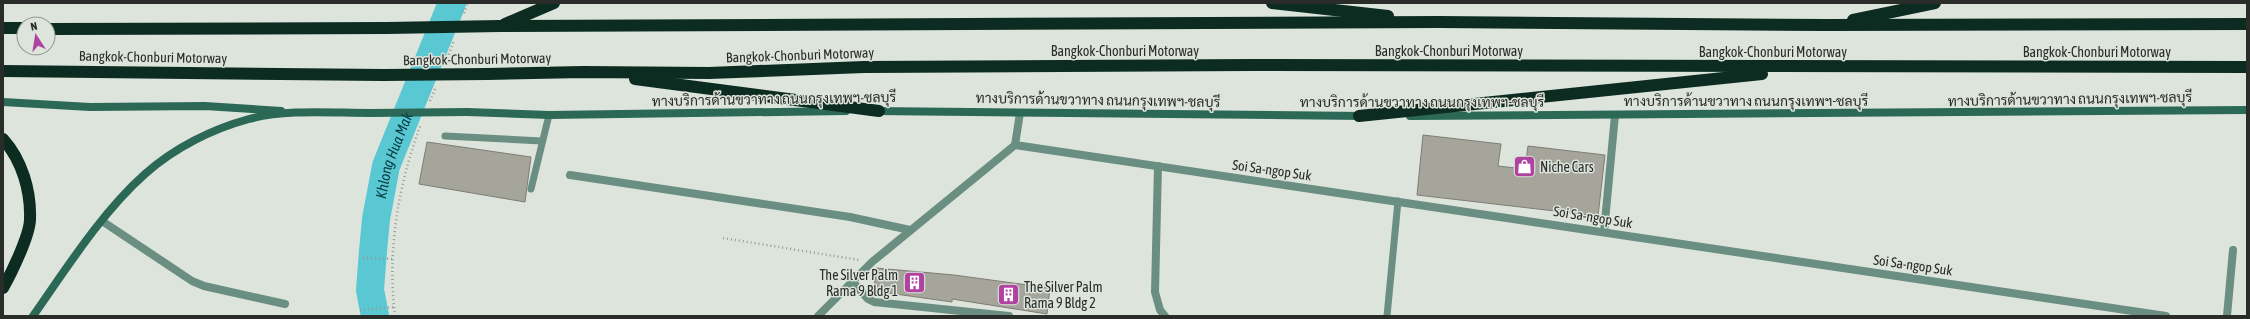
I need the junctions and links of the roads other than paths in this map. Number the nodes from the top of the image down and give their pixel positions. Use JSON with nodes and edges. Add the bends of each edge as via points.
{"nodes":[{"id":1,"x":554,"y":3,"type":"edge"},
{"id":2,"x":1272,"y":3,"type":"edge"},
{"id":3,"x":1935,"y":3,"type":"edge"},
{"id":4,"x":1438,"y":22,"type":"junction"},
{"id":5,"x":2247,"y":24,"type":"edge"},
{"id":6,"x":1826,"y":25,"type":"junction"},
{"id":7,"x":500,"y":26,"type":"junction"},
{"id":8,"x":3,"y":28,"type":"edge"},
{"id":9,"x":16,"y":28,"type":"edge"},
{"id":10,"x":56,"y":29,"type":"edge"},
{"id":11,"x":2247,"y":67,"type":"edge"},
{"id":12,"x":1825,"y":68,"type":"junction"},
{"id":13,"x":3,"y":71,"type":"edge"},
{"id":14,"x":583,"y":72,"type":"junction"},
{"id":15,"x":3,"y":102,"type":"edge"},
{"id":16,"x":2247,"y":110,"type":"edge"},
{"id":17,"x":879,"y":111,"type":"junction"},
{"id":18,"x":300,"y":113,"type":"junction"},
{"id":19,"x":1020,"y":113,"type":"junction"},
{"id":20,"x":549,"y":115,"type":"junction"},
{"id":21,"x":1615,"y":115,"type":"junction"},
{"id":22,"x":1359,"y":116,"type":"junction"},
{"id":23,"x":444,"y":136,"type":"dead end"},
{"id":24,"x":3,"y":139,"type":"edge"},
{"id":25,"x":542,"y":141,"type":"junction"},
{"id":26,"x":1015,"y":145,"type":"junction"},
{"id":27,"x":1158,"y":166,"type":"junction"},
{"id":28,"x":570,"y":175,"type":"dead end"},
{"id":29,"x":531,"y":189,"type":"dead end"},
{"id":30,"x":1398,"y":201,"type":"junction"},
{"id":31,"x":102,"y":221,"type":"junction"},
{"id":32,"x":910,"y":230,"type":"junction"},
{"id":33,"x":1604,"y":232,"type":"junction"},
{"id":34,"x":2233,"y":250,"type":"dead end"},
{"id":35,"x":852,"y":281,"type":"junction"},
{"id":36,"x":3,"y":288,"type":"edge"},
{"id":37,"x":285,"y":304,"type":"dead end"},
{"id":38,"x":33,"y":316,"type":"edge"},
{"id":39,"x":818,"y":316,"type":"edge"},
{"id":40,"x":1010,"y":316,"type":"edge"},
{"id":41,"x":1165,"y":316,"type":"edge"},
{"id":42,"x":1387,"y":316,"type":"edge"},
{"id":43,"x":2166,"y":316,"type":"edge"},
{"id":44,"x":2227,"y":316,"type":"edge"}],
"edges":[{"from":1,"to":7,"type":"highway"},
{"from":2,"to":4,"type":"highway"},
{"from":3,"to":6,"type":"highway"},
{"from":4,"to":6,"type":"highway","name":"Bangkok-Chonburi Motorway"},
{"from":4,"to":7,"type":"highway","name":"Bangkok-Chonburi Motorway"},
{"from":5,"to":6,"type":"highway","name":"Bangkok-Chonburi Motorway"},
{"from":7,"to":10,"type":"highway","name":"Bangkok-Chonburi Motorway","bridge":true},
{"from":8,"to":9,"type":"highway"},
{"from":11,"to":12,"type":"highway","name":"Bangkok-Chonburi Motorway"},
{"from":12,"to":14,"type":"highway","name":"Bangkok-Chonburi Motorway","via":[[1244,65],[864,67],[709,73]]},
{"from":12,"to":22,"type":"highway"},
{"from":13,"to":14,"type":"highway","name":"Bangkok-Chonburi Motorway","bridge":true,"via":[[383,75]]},
{"from":14,"to":17,"type":"highway"},
{"from":15,"to":18,"type":"main road","via":[[90,107],[205,106]]},
{"from":16,"to":21,"type":"main road","name":"ทางบริการด้านขวาทาง ถนนกรุงเทพฯ-ชลบุรี"},
{"from":17,"to":19,"type":"main road","name":"ทางบริการด้านขวาทาง ถนนกรุงเทพฯ-ชลบุรี"},
{"from":17,"to":20,"type":"main road","name":"ทางบริการด้านขวาทาง ถนนกรุงเทพฯ-ชลบุรี"},
{"from":18,"to":20,"type":"main road","name":"ทางบริการด้านขวาทาง ถนนกรุงเทพฯ-ชลบุรี","bridge":true,"via":[[467,112]]},
{"from":18,"to":31,"type":"main road","name":"ทางบริการด้านขวาทาง ถนนกรุงเทพฯ-ชลบุรี","via":[[250,119],[186,144],[145,174]]},
{"from":19,"to":22,"type":"main road","name":"ทางบริการด้านขวาทาง ถนนกรุงเทพฯ-ชลบุรี"},
{"from":19,"to":26,"type":"street"},
{"from":20,"to":25,"type":"lane"},
{"from":21,"to":22,"type":"main road","name":"ทางบริการด้านขวาทาง ถนนกรุงเทพฯ-ชลบุรี"},
{"from":21,"to":33,"type":"street"},
{"from":23,"to":25,"type":"lane"},
{"from":24,"to":36,"type":"highway","via":[[13,150],[27,186],[30,220],[14,269]]},
{"from":25,"to":29,"type":"lane"},
{"from":26,"to":27,"type":"street","name":"Soi Sa-ngop Suk"},
{"from":26,"to":32,"type":"street"},
{"from":27,"to":30,"type":"street","name":"Soi Sa-ngop Suk"},
{"from":27,"to":41,"type":"street","via":[[1154,292],[1160,310]]},
{"from":28,"to":32,"type":"street","via":[[850,217]]},
{"from":30,"to":33,"type":"street","name":"Soi Sa-ngop Suk"},
{"from":30,"to":42,"type":"lane"},
{"from":31,"to":37,"type":"street","via":[[192,281]]},
{"from":31,"to":38,"type":"main road","name":"ทางบริการด้านขวาทาง ถนนกรุงเทพฯ-ชลบุรี"},
{"from":32,"to":35,"type":"street"},
{"from":33,"to":43,"type":"street","name":"Soi Sa-ngop Suk"},
{"from":34,"to":44,"type":"street"},
{"from":35,"to":39,"type":"street"},
{"from":35,"to":40,"type":"street","via":[[874,302]]}]}
